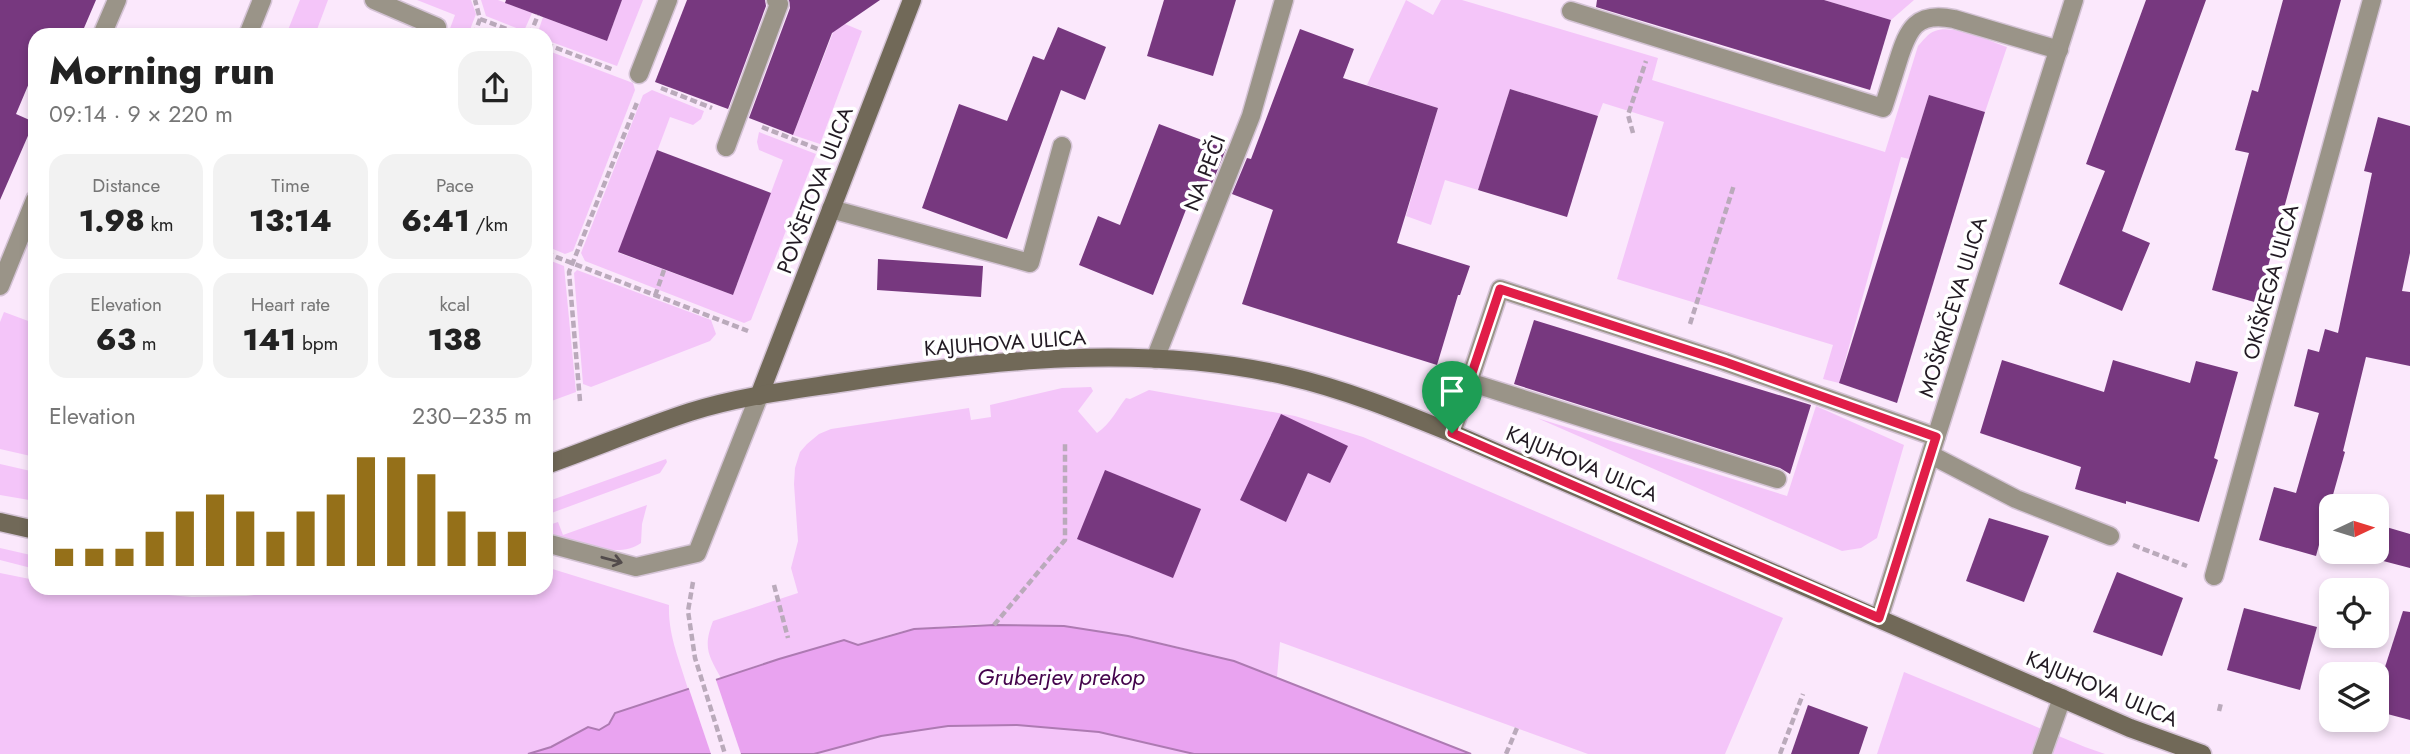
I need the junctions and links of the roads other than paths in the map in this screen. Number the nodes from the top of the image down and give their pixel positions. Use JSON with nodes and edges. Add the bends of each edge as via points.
{"nodes":[{"id":1,"x":117,"y":0,"type":"edge"},
{"id":2,"x":262,"y":0,"type":"edge"},
{"id":3,"x":374,"y":0,"type":"edge"},
{"id":4,"x":668,"y":0,"type":"edge"},
{"id":5,"x":776,"y":0,"type":"edge"},
{"id":6,"x":912,"y":0,"type":"edge"},
{"id":7,"x":1284,"y":0,"type":"edge"},
{"id":8,"x":2074,"y":0,"type":"edge"},
{"id":9,"x":2372,"y":0,"type":"edge"},
{"id":10,"x":1571,"y":10,"type":"dead end"},
{"id":11,"x":438,"y":27,"type":"dead end"},
{"id":12,"x":106,"y":28,"type":"edge"},
{"id":13,"x":251,"y":28,"type":"edge"},
{"id":14,"x":2059,"y":50,"type":"junction"},
{"id":15,"x":631,"y":74,"type":"road end"},
{"id":16,"x":1062,"y":146,"type":"dead end"},
{"id":17,"x":726,"y":147,"type":"dead end"},
{"id":18,"x":831,"y":209,"type":"junction"},
{"id":19,"x":28,"y":217,"type":"edge"},
{"id":20,"x":0,"y":286,"type":"edge"},
{"id":21,"x":1155,"y":359,"type":"junction"},
{"id":22,"x":1469,"y":382,"type":"junction"},
{"id":23,"x":759,"y":396,"type":"junction"},
{"id":24,"x":1452,"y":433,"type":"junction"},
{"id":25,"x":1936,"y":437,"type":"junction"},
{"id":26,"x":1931,"y":455,"type":"junction"},
{"id":27,"x":553,"y":462,"type":"edge"},
{"id":28,"x":1777,"y":479,"type":"dead end"},
{"id":29,"x":0,"y":522,"type":"edge"},
{"id":30,"x":28,"y":528,"type":"edge"},
{"id":31,"x":2110,"y":536,"type":"road end"},
{"id":32,"x":553,"y":545,"type":"edge"},
{"id":33,"x":2214,"y":576,"type":"road end"},
{"id":34,"x":1879,"y":618,"type":"junction"},
{"id":35,"x":2062,"y":698,"type":"junction"},
{"id":36,"x":2042,"y":754,"type":"edge"},
{"id":37,"x":2202,"y":754,"type":"edge"}],
"edges":[{"from":1,"to":12,"type":"street"},
{"from":2,"to":13,"type":"street"},
{"from":3,"to":11,"type":"street"},
{"from":4,"to":15,"type":"street"},
{"from":5,"to":17,"type":"street","via":[[779,4]]},
{"from":6,"to":18,"type":"main road","name":"POVŠETOVA ULICA"},
{"from":7,"to":21,"type":"street","name":"NA PEČI","via":[[1251,116]]},
{"from":8,"to":14,"type":"street","name":"MOŠKRIČEVA ULICA"},
{"from":9,"to":33,"type":"street","name":"OKIŠKEGA ULICA"},
{"from":10,"to":14,"type":"street","via":[[1883,108],[1907,32],[1927,18],[1955,19]]},
{"from":14,"to":25,"type":"street","name":"MOŠKRIČEVA ULICA"},
{"from":16,"to":18,"type":"street","via":[[1030,263]]},
{"from":18,"to":23,"type":"main road","name":"POVŠETOVA ULICA"},
{"from":19,"to":20,"type":"street"},
{"from":21,"to":23,"type":"main road","name":"KAJUHOVA ULICA","via":[[995,363]]},
{"from":21,"to":24,"type":"main road","name":"KAJUHOVA ULICA","via":[[1287,376],[1378,403]]},
{"from":22,"to":24,"type":"street"},
{"from":22,"to":25,"type":"street","via":[[1500,289]]},
{"from":22,"to":28,"type":"street"},
{"from":23,"to":27,"type":"main road","name":"KAJUHOVA ULICA","via":[[691,412]]},
{"from":32,"to":23,"type":"street","one_way":true,"via":[[636,567],[697,553]]},
{"from":24,"to":34,"type":"main road","name":"KAJUHOVA ULICA"},
{"from":25,"to":26,"type":"street","name":"MOŠKRIČEVA ULICA"},
{"from":26,"to":31,"type":"street","via":[[2016,499]]},
{"from":26,"to":34,"type":"street","name":"MOŠKRIČEVA ULICA"},
{"from":29,"to":30,"type":"main road"},
{"from":34,"to":35,"type":"main road","name":"KAJUHOVA ULICA"},
{"from":35,"to":36,"type":"street"},
{"from":35,"to":37,"type":"main road","name":"KAJUHOVA ULICA"}]}
